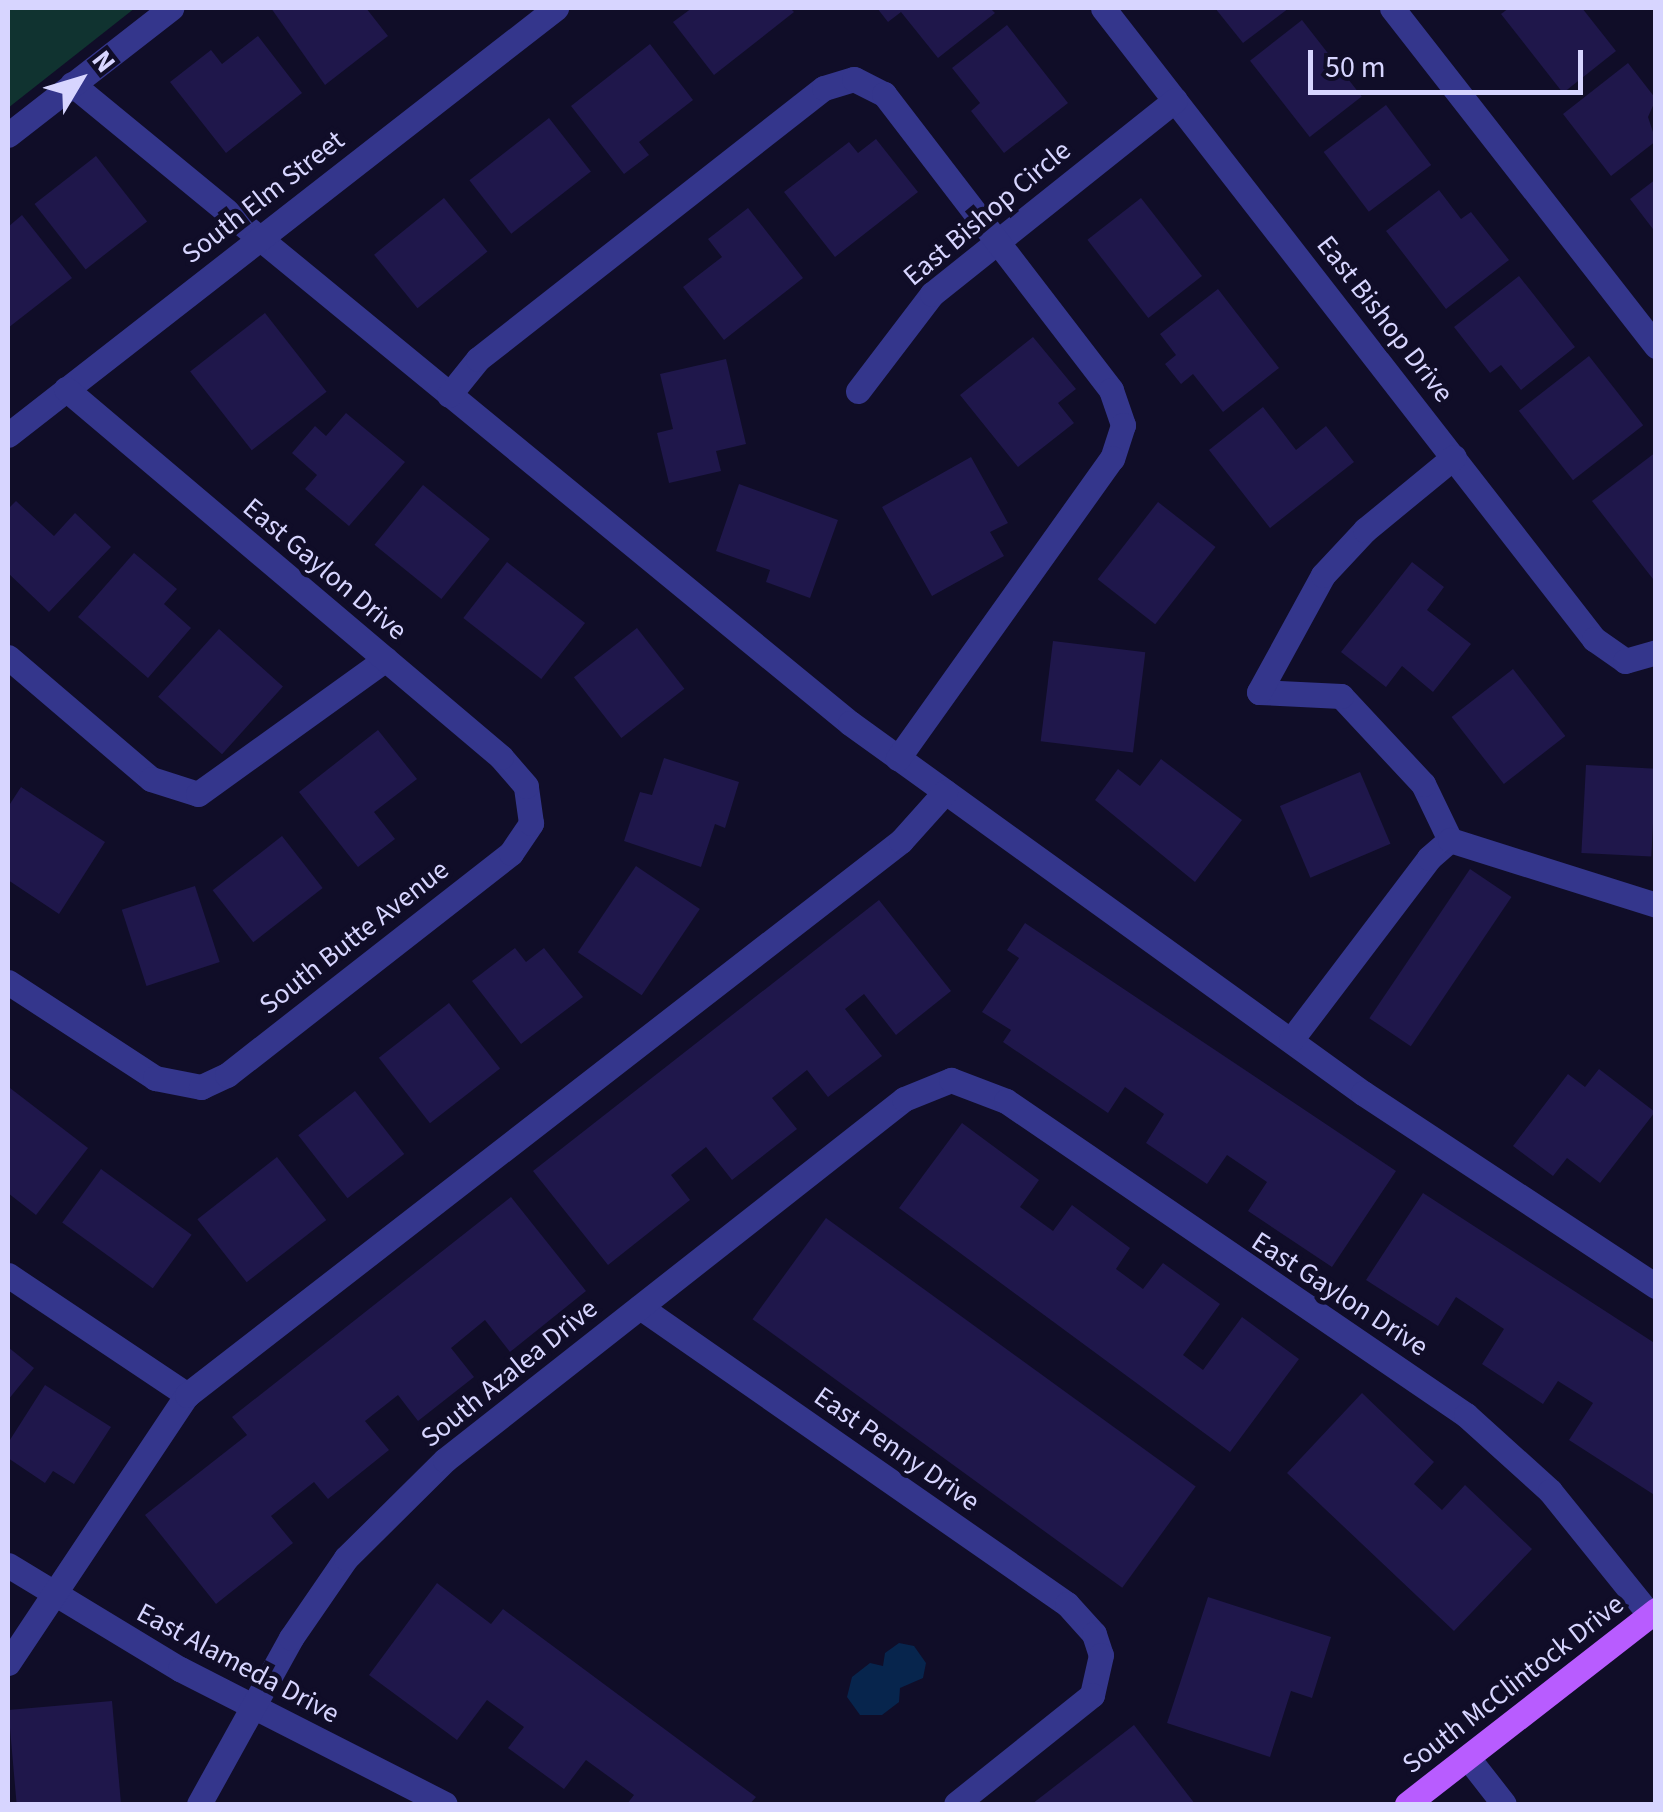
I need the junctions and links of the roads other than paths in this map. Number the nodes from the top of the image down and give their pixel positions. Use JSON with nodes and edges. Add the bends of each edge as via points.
{"nodes":[{"id":1,"x":171,"y":8,"type":"edge"},
{"id":2,"x":556,"y":8,"type":"edge"},
{"id":3,"x":1103,"y":8,"type":"edge"},
{"id":4,"x":1392,"y":8,"type":"edge"},
{"id":5,"x":72,"y":84,"type":"junction"},
{"id":6,"x":1175,"y":100,"type":"junction"},
{"id":7,"x":8,"y":135,"type":"edge"},
{"id":8,"x":259,"y":238,"type":"junction"},
{"id":9,"x":993,"y":241,"type":"junction"},
{"id":10,"x":1656,"y":346,"type":"edge"},
{"id":11,"x":66,"y":390,"type":"junction"},
{"id":12,"x":858,"y":391,"type":"dead end"},
{"id":13,"x":450,"y":394,"type":"junction"},
{"id":14,"x":8,"y":435,"type":"edge"},
{"id":15,"x":1454,"y":457,"type":"junction"},
{"id":16,"x":1656,"y":652,"type":"edge"},
{"id":17,"x":8,"y":656,"type":"edge"},
{"id":18,"x":386,"y":659,"type":"junction"},
{"id":19,"x":898,"y":758,"type":"junction"},
{"id":20,"x":945,"y":792,"type":"junction"},
{"id":21,"x":532,"y":804,"type":"joint"},
{"id":22,"x":1450,"y":840,"type":"junction"},
{"id":23,"x":1656,"y":905,"type":"edge"},
{"id":24,"x":8,"y":982,"type":"edge"},
{"id":25,"x":1291,"y":1040,"type":"junction"},
{"id":26,"x":951,"y":1080,"type":"joint"},
{"id":27,"x":8,"y":1274,"type":"edge"},
{"id":28,"x":1656,"y":1286,"type":"edge"},
{"id":29,"x":640,"y":1307,"type":"junction"},
{"id":30,"x":187,"y":1396,"type":"junction"},
{"id":31,"x":8,"y":1565,"type":"edge"},
{"id":32,"x":52,"y":1595,"type":"junction"},
{"id":33,"x":1653,"y":1613,"type":"edge"},
{"id":34,"x":8,"y":1664,"type":"edge"},
{"id":35,"x":252,"y":1706,"type":"junction"},
{"id":36,"x":1468,"y":1758,"type":"junction"},
{"id":37,"x":199,"y":1804,"type":"edge"},
{"id":38,"x":445,"y":1804,"type":"edge"},
{"id":39,"x":956,"y":1804,"type":"edge"},
{"id":40,"x":1407,"y":1804,"type":"edge"},
{"id":41,"x":1504,"y":1804,"type":"edge"}],
"edges":[{"from":1,"to":5,"type":"street"},
{"from":2,"to":8,"type":"street","name":"South Elm Street"},
{"from":3,"to":6,"type":"street","name":"East Bishop Drive"},
{"from":4,"to":10,"type":"street"},
{"from":5,"to":7,"type":"street"},
{"from":5,"to":8,"type":"street"},
{"from":6,"to":9,"type":"street","name":"East Bishop Circle"},
{"from":6,"to":15,"type":"street","name":"East Bishop Drive"},
{"from":8,"to":11,"type":"street","name":"South Elm Street"},
{"from":8,"to":13,"type":"street"},
{"from":9,"to":12,"type":"street","name":"East Bishop Circle","via":[[903,326]]},
{"from":9,"to":13,"type":"street","via":[[884,94],[854,79],[837,81],[478,359]]},
{"from":9,"to":19,"type":"street","via":[[1111,390],[1119,404],[1120,442]]},
{"from":11,"to":14,"type":"street","name":"South Elm Street"},
{"from":11,"to":18,"type":"street","name":"East Gaylon Drive"},
{"from":13,"to":19,"type":"street"},
{"from":15,"to":16,"type":"street","name":"East Bishop Drive","via":[[1594,638],[1625,661]]},
{"from":15,"to":22,"type":"street","via":[[1365,530],[1323,575],[1259,692],[1341,696],[1422,784]]},
{"from":17,"to":18,"type":"street","via":[[151,779],[198,794]]},
{"from":18,"to":21,"type":"street","name":"East Gaylon Drive","via":[[501,756]]},
{"from":19,"to":20,"type":"street"},
{"from":20,"to":25,"type":"street"},
{"from":20,"to":30,"type":"street","via":[[901,841]]},
{"from":21,"to":24,"type":"street","name":"South Butte Avenue","via":[[531,823],[511,853],[227,1075],[184,1087],[141,1070]]},
{"from":22,"to":23,"type":"street"},
{"from":22,"to":25,"type":"street","via":[[1428,858]]},
{"from":25,"to":28,"type":"street"},
{"from":26,"to":29,"type":"street","name":"South Azalea Drive","via":[[904,1099]]},
{"from":26,"to":33,"type":"street","name":"East Gaylon Drive","via":[[1006,1101],[1466,1416],[1550,1491]]},
{"from":27,"to":30,"type":"street"},
{"from":29,"to":35,"type":"street","name":"South Azalea Drive","via":[[445,1460],[346,1558]]},
{"from":29,"to":39,"type":"street","name":"East Penny Drive","via":[[1067,1604],[1094,1634],[1100,1677],[1080,1708]]},
{"from":30,"to":32,"type":"street"},
{"from":31,"to":32,"type":"street","name":"East Alameda Drive"},
{"from":32,"to":34,"type":"street"},
{"from":32,"to":35,"type":"street","name":"East Alameda Drive"},
{"from":33,"to":36,"type":"main road","name":"South McClintock Drive"},
{"from":35,"to":37,"type":"street","name":"South Azalea Drive"},
{"from":35,"to":38,"type":"street","name":"East Alameda Drive"},
{"from":36,"to":40,"type":"main road","name":"South McClintock Drive"},
{"from":36,"to":41,"type":"street"}]}
